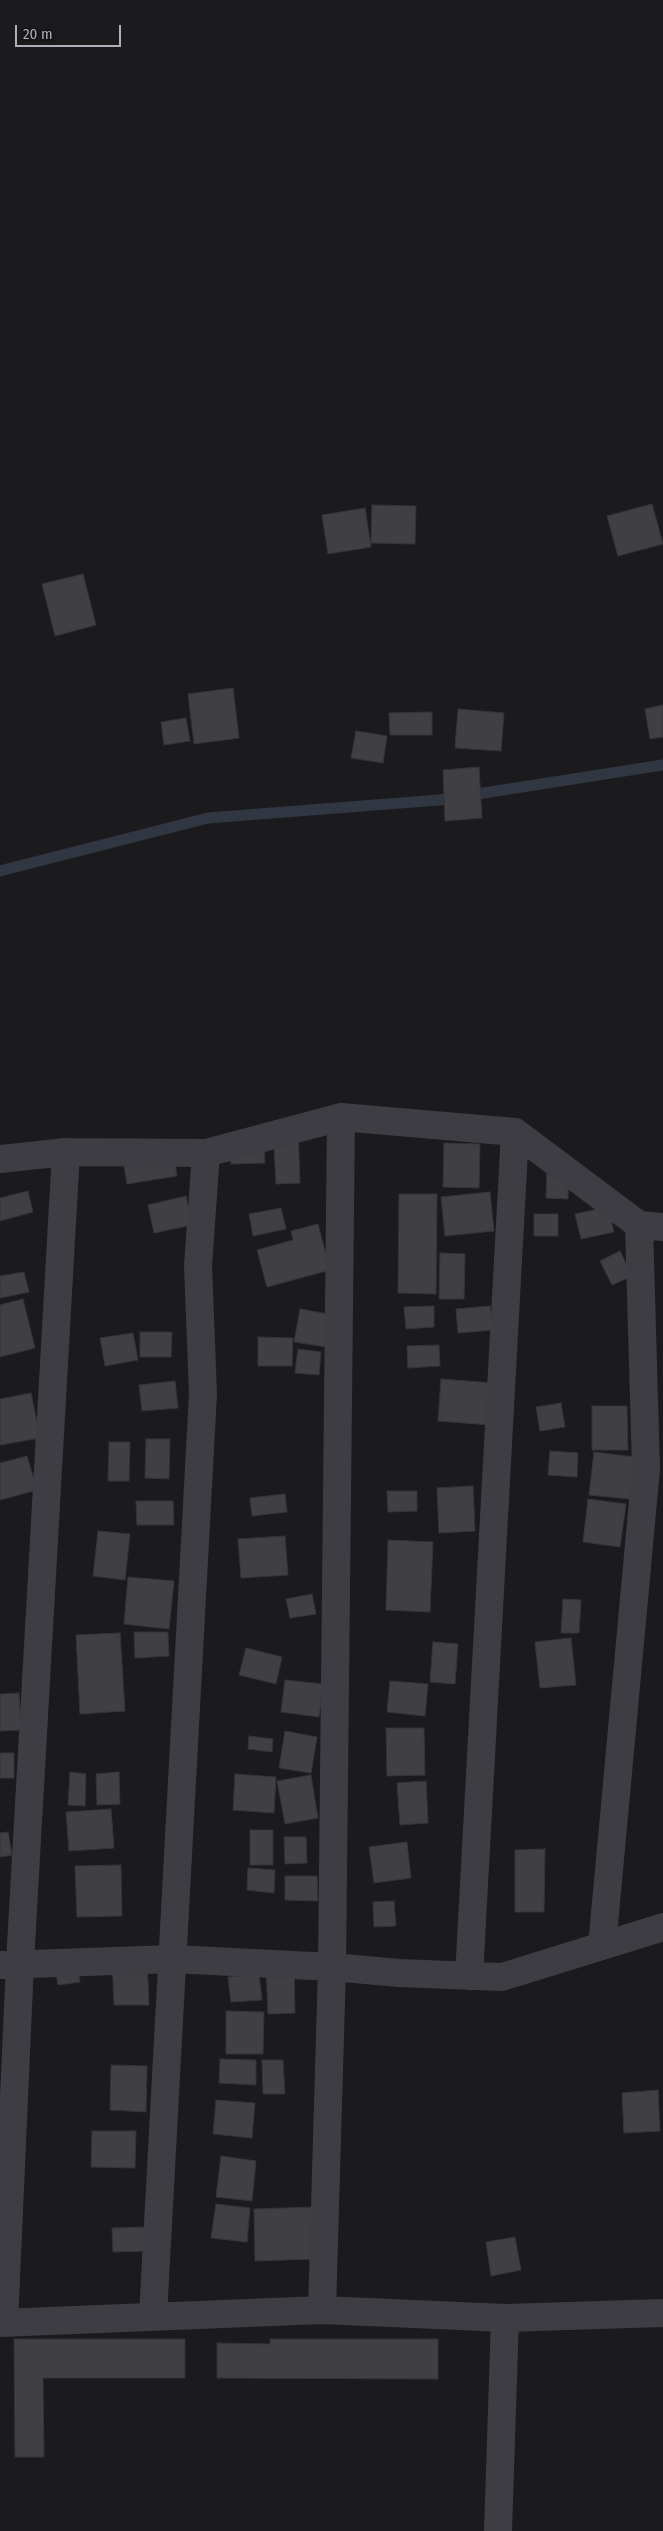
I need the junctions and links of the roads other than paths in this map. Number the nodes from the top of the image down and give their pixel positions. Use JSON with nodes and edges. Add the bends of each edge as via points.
{"nodes":[{"id":1,"x":342,"y":1117,"type":"junction"},
{"id":2,"x":515,"y":1132,"type":"junction"},
{"id":3,"x":66,"y":1152,"type":"junction"},
{"id":4,"x":206,"y":1153,"type":"junction"},
{"id":5,"x":0,"y":1159,"type":"edge"},
{"id":6,"x":651,"y":1226,"type":"edge"},
{"id":7,"x":663,"y":1927,"type":"edge"},
{"id":8,"x":602,"y":1946,"type":"junction"},
{"id":9,"x":173,"y":1959,"type":"junction"},
{"id":10,"x":10,"y":1964,"type":"edge"},
{"id":11,"x":332,"y":1966,"type":"junction"},
{"id":12,"x":470,"y":1976,"type":"junction"},
{"id":13,"x":322,"y":2310,"type":"junction"},
{"id":14,"x":663,"y":2313,"type":"edge"},
{"id":15,"x":153,"y":2316,"type":"junction"},
{"id":16,"x":505,"y":2318,"type":"junction"},
{"id":17,"x":2,"y":2323,"type":"edge"},
{"id":18,"x":498,"y":2531,"type":"edge"}],
"edges":[{"from":1,"to":2,"type":"street"},
{"from":1,"to":4,"type":"street"},
{"from":1,"to":11,"type":"street"},
{"from":2,"to":6,"type":"street"},
{"from":2,"to":12,"type":"street"},
{"from":3,"to":4,"type":"street"},
{"from":3,"to":5,"type":"street"},
{"from":3,"to":10,"type":"street"},
{"from":4,"to":9,"type":"street","via":[[198,1266],[203,1394]]},
{"from":6,"to":8,"type":"street","via":[[646,1469]]},
{"from":7,"to":8,"type":"street"},
{"from":8,"to":12,"type":"street","via":[[502,1977]]},
{"from":9,"to":10,"type":"street"},
{"from":9,"to":11,"type":"street"},
{"from":9,"to":15,"type":"street"},
{"from":10,"to":17,"type":"street"},
{"from":11,"to":12,"type":"street"},
{"from":11,"to":13,"type":"street"},
{"from":13,"to":15,"type":"street"},
{"from":13,"to":16,"type":"street"},
{"from":14,"to":16,"type":"street"},
{"from":15,"to":17,"type":"street"},
{"from":16,"to":18,"type":"street"}]}
